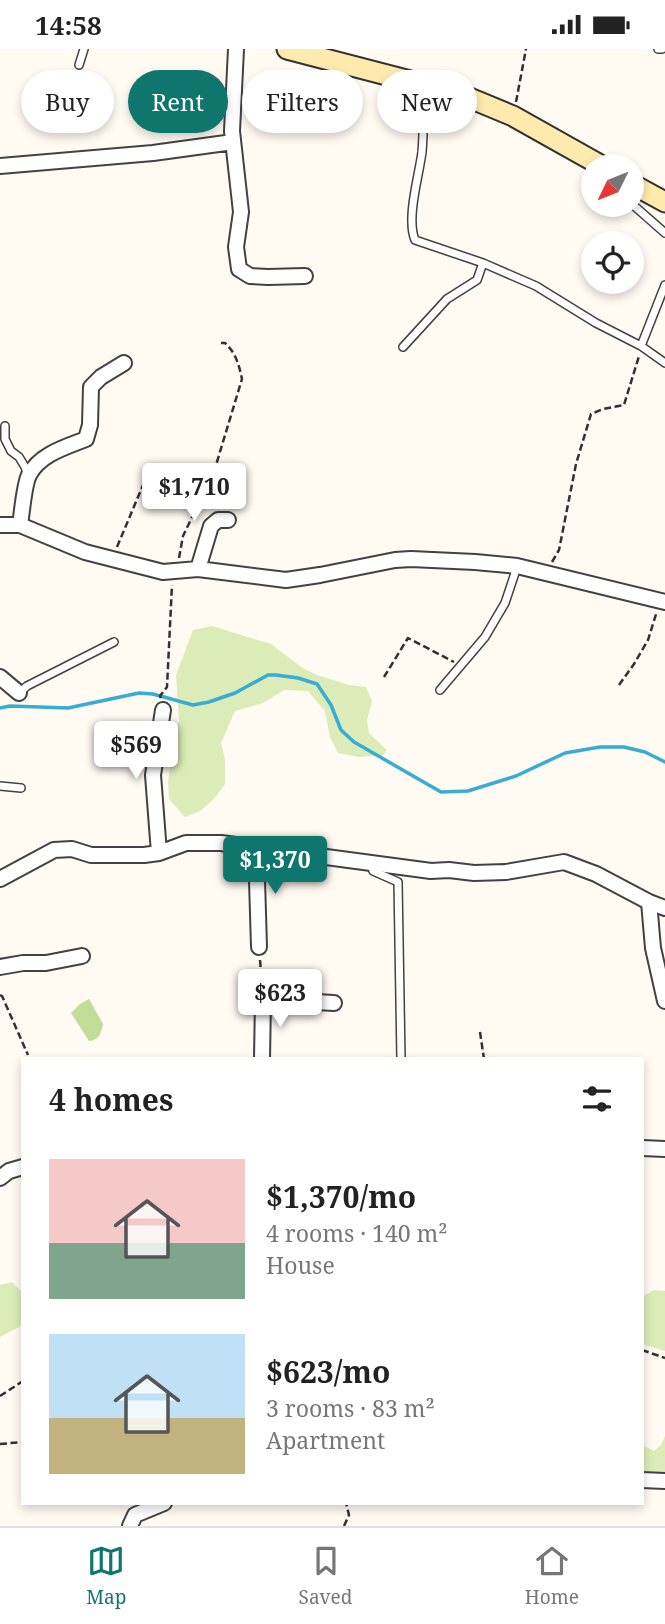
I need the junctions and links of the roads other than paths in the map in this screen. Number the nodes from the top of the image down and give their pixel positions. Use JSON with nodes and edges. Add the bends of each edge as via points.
{"nodes":[{"id":1,"x":84,"y":49,"type":"edge"},
{"id":2,"x":236,"y":49,"type":"edge"},
{"id":3,"x":287,"y":49,"type":"edge"},
{"id":4,"x":79,"y":65,"type":"dead end"},
{"id":5,"x":377,"y":72,"type":"edge"},
{"id":6,"x":477,"y":101,"type":"edge"},
{"id":7,"x":422,"y":133,"type":"edge"},
{"id":8,"x":233,"y":142,"type":"junction"},
{"id":9,"x":581,"y":154,"type":"edge"},
{"id":10,"x":0,"y":166,"type":"edge"},
{"id":11,"x":644,"y":190,"type":"edge"},
{"id":12,"x":665,"y":201,"type":"edge"},
{"id":13,"x":644,"y":215,"type":"edge"},
{"id":14,"x":665,"y":233,"type":"edge"},
{"id":15,"x":483,"y":263,"type":"junction"},
{"id":16,"x":305,"y":276,"type":"dead end"},
{"id":17,"x":665,"y":285,"type":"edge"},
{"id":18,"x":641,"y":346,"type":"junction"},
{"id":19,"x":403,"y":347,"type":"dead end"},
{"id":20,"x":124,"y":363,"type":"dead end"},
{"id":21,"x":665,"y":363,"type":"edge"},
{"id":22,"x":5,"y":426,"type":"dead end"},
{"id":23,"x":28,"y":476,"type":"junction"},
{"id":24,"x":228,"y":520,"type":"dead end"},
{"id":25,"x":0,"y":525,"type":"edge"},
{"id":26,"x":20,"y":525,"type":"junction"},
{"id":27,"x":517,"y":566,"type":"junction"},
{"id":28,"x":198,"y":569,"type":"junction"},
{"id":29,"x":662,"y":601,"type":"edge"},
{"id":30,"x":114,"y":642,"type":"dead end"},
{"id":31,"x":0,"y":677,"type":"edge"},
{"id":32,"x":440,"y":690,"type":"dead end"},
{"id":33,"x":19,"y":693,"type":"joint"},
{"id":34,"x":163,"y":710,"type":"road end"},
{"id":35,"x":0,"y":786,"type":"edge"},
{"id":36,"x":21,"y":788,"type":"dead end"},
{"id":37,"x":256,"y":848,"type":"junction"},
{"id":38,"x":159,"y":853,"type":"junction"},
{"id":39,"x":371,"y":864,"type":"junction"},
{"id":40,"x":0,"y":879,"type":"edge"},
{"id":41,"x":649,"y":902,"type":"junction"},
{"id":42,"x":665,"y":908,"type":"edge"},
{"id":43,"x":259,"y":947,"type":"road end"},
{"id":44,"x":82,"y":956,"type":"dead end"},
{"id":45,"x":0,"y":967,"type":"edge"},
{"id":46,"x":665,"y":1001,"type":"edge"},
{"id":47,"x":334,"y":1003,"type":"dead end"},
{"id":48,"x":262,"y":1057,"type":"edge"},
{"id":49,"x":401,"y":1057,"type":"edge"},
{"id":50,"x":644,"y":1148,"type":"edge"},
{"id":51,"x":665,"y":1149,"type":"edge"},
{"id":52,"x":21,"y":1168,"type":"edge"},
{"id":53,"x":0,"y":1178,"type":"edge"},
{"id":54,"x":644,"y":1480,"type":"edge"},
{"id":55,"x":665,"y":1481,"type":"edge"},
{"id":56,"x":159,"y":1505,"type":"edge"},
{"id":57,"x":130,"y":1526,"type":"edge"}],
"edges":[{"from":1,"to":4,"type":"lane"},
{"from":2,"to":8,"type":"street"},
{"from":3,"to":5,"type":"main road"},
{"from":6,"to":9,"type":"main road"},
{"from":7,"to":15,"type":"lane","via":[[412,231],[415,240]]},
{"from":8,"to":10,"type":"street"},
{"from":8,"to":16,"type":"street","via":[[241,212],[236,247],[239,269],[250,276]]},
{"from":11,"to":12,"type":"main road"},
{"from":13,"to":14,"type":"lane"},
{"from":15,"to":18,"type":"lane","via":[[536,286]]},
{"from":15,"to":19,"type":"lane","via":[[477,280],[447,299]]},
{"from":17,"to":18,"type":"lane"},
{"from":18,"to":21,"type":"lane"},
{"from":20,"to":23,"type":"street","via":[[91,387],[86,439],[53,452]]},
{"from":22,"to":23,"type":"lane","via":[[5,439]]},
{"from":23,"to":26,"type":"street"},
{"from":24,"to":28,"type":"street","via":[[211,526]]},
{"from":25,"to":26,"type":"street"},
{"from":26,"to":28,"type":"street","via":[[85,552],[163,572]]},
{"from":27,"to":28,"type":"street","via":[[411,559],[286,580]]},
{"from":27,"to":29,"type":"street"},
{"from":27,"to":32,"type":"lane","via":[[505,603],[485,637]]},
{"from":30,"to":33,"type":"lane"},
{"from":31,"to":33,"type":"street"},
{"from":34,"to":38,"type":"street","via":[[153,775]]},
{"from":35,"to":36,"type":"lane"},
{"from":37,"to":38,"type":"street","via":[[186,843]]},
{"from":37,"to":39,"type":"street"},
{"from":37,"to":43,"type":"street"},
{"from":38,"to":40,"type":"street","via":[[91,855],[54,850]]},
{"from":39,"to":41,"type":"street","via":[[474,873],[564,862]]},
{"from":39,"to":49,"type":"lane","via":[[373,871],[398,882]]},
{"from":41,"to":42,"type":"street"},
{"from":41,"to":46,"type":"street"},
{"from":44,"to":45,"type":"street"},
{"from":47,"to":48,"type":"street","via":[[263,999]]},
{"from":50,"to":51,"type":"street"},
{"from":52,"to":53,"type":"street"},
{"from":54,"to":55,"type":"street"},
{"from":56,"to":57,"type":"street","via":[[135,1515]]}]}
